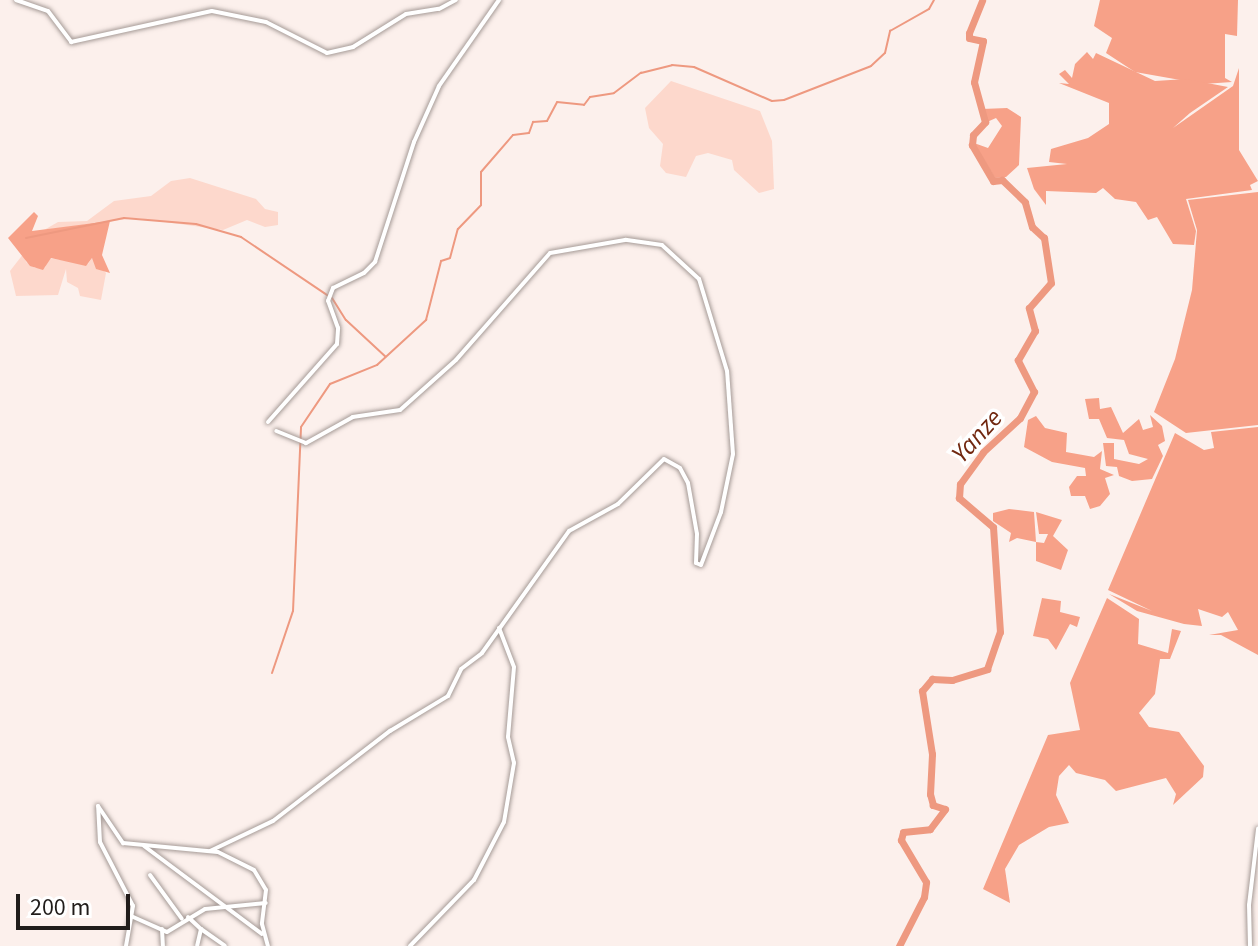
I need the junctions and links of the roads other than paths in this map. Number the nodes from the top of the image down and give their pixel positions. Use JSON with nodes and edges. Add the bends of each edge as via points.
{"nodes":[{"id":1,"x":16,"y":0,"type":"edge"},
{"id":2,"x":456,"y":0,"type":"edge"},
{"id":3,"x":499,"y":0,"type":"edge"},
{"id":4,"x":268,"y":422,"type":"dead end"},
{"id":5,"x":276,"y":431,"type":"dead end"},
{"id":6,"x":499,"y":628,"type":"junction"},
{"id":7,"x":1258,"y":829,"type":"edge"},
{"id":8,"x":142,"y":845,"type":"junction"},
{"id":9,"x":210,"y":851,"type":"junction"},
{"id":10,"x":150,"y":875,"type":"dead end"},
{"id":11,"x":266,"y":903,"type":"junction"},
{"id":12,"x":221,"y":906,"type":"junction"},
{"id":13,"x":131,"y":916,"type":"junction"},
{"id":14,"x":185,"y":918,"type":"junction"},
{"id":15,"x":162,"y":929,"type":"junction"},
{"id":16,"x":201,"y":929,"type":"junction"},
{"id":17,"x":264,"y":935,"type":"junction"},
{"id":18,"x":126,"y":946,"type":"edge"},
{"id":19,"x":163,"y":946,"type":"edge"},
{"id":20,"x":197,"y":946,"type":"edge"},
{"id":21,"x":225,"y":946,"type":"edge"},
{"id":22,"x":268,"y":946,"type":"edge"},
{"id":23,"x":410,"y":946,"type":"edge"},
{"id":24,"x":1250,"y":946,"type":"edge"}],
"edges":[{"from":1,"to":2,"type":"street","via":[[48,11],[71,42],[212,11],[266,22],[325,53],[353,47],[406,14],[439,9]]},
{"from":3,"to":4,"type":"street","via":[[439,86],[414,142],[375,262],[333,288],[328,301],[338,328],[337,344]]},
{"from":5,"to":6,"type":"street","via":[[306,443],[353,417],[400,410],[456,360],[550,253],[625,240],[662,245],[688,265],[709,300],[720,342],[733,454],[703,561],[696,563],[688,483],[680,468],[664,459],[618,504],[569,531]]},
{"from":6,"to":9,"type":"street","via":[[482,653],[461,669],[444,699],[390,731],[273,821]]},
{"from":6,"to":23,"type":"street","via":[[514,667],[508,737],[513,770],[504,822],[474,880]]},
{"from":7,"to":24,"type":"street"},
{"from":8,"to":9,"type":"street"},
{"from":8,"to":12,"type":"street"},
{"from":8,"to":13,"type":"street","via":[[116,838],[106,812],[98,806],[100,842],[132,902]]},
{"from":9,"to":11,"type":"street","via":[[254,870],[266,890]]},
{"from":10,"to":14,"type":"street"},
{"from":11,"to":12,"type":"street"},
{"from":11,"to":17,"type":"street"},
{"from":12,"to":14,"type":"street"},
{"from":12,"to":17,"type":"street"},
{"from":13,"to":15,"type":"street"},
{"from":13,"to":18,"type":"street"},
{"from":14,"to":15,"type":"street","via":[[170,930]]},
{"from":14,"to":16,"type":"street"},
{"from":15,"to":19,"type":"street"},
{"from":16,"to":20,"type":"street"},
{"from":16,"to":21,"type":"street"},
{"from":17,"to":22,"type":"street"}]}
